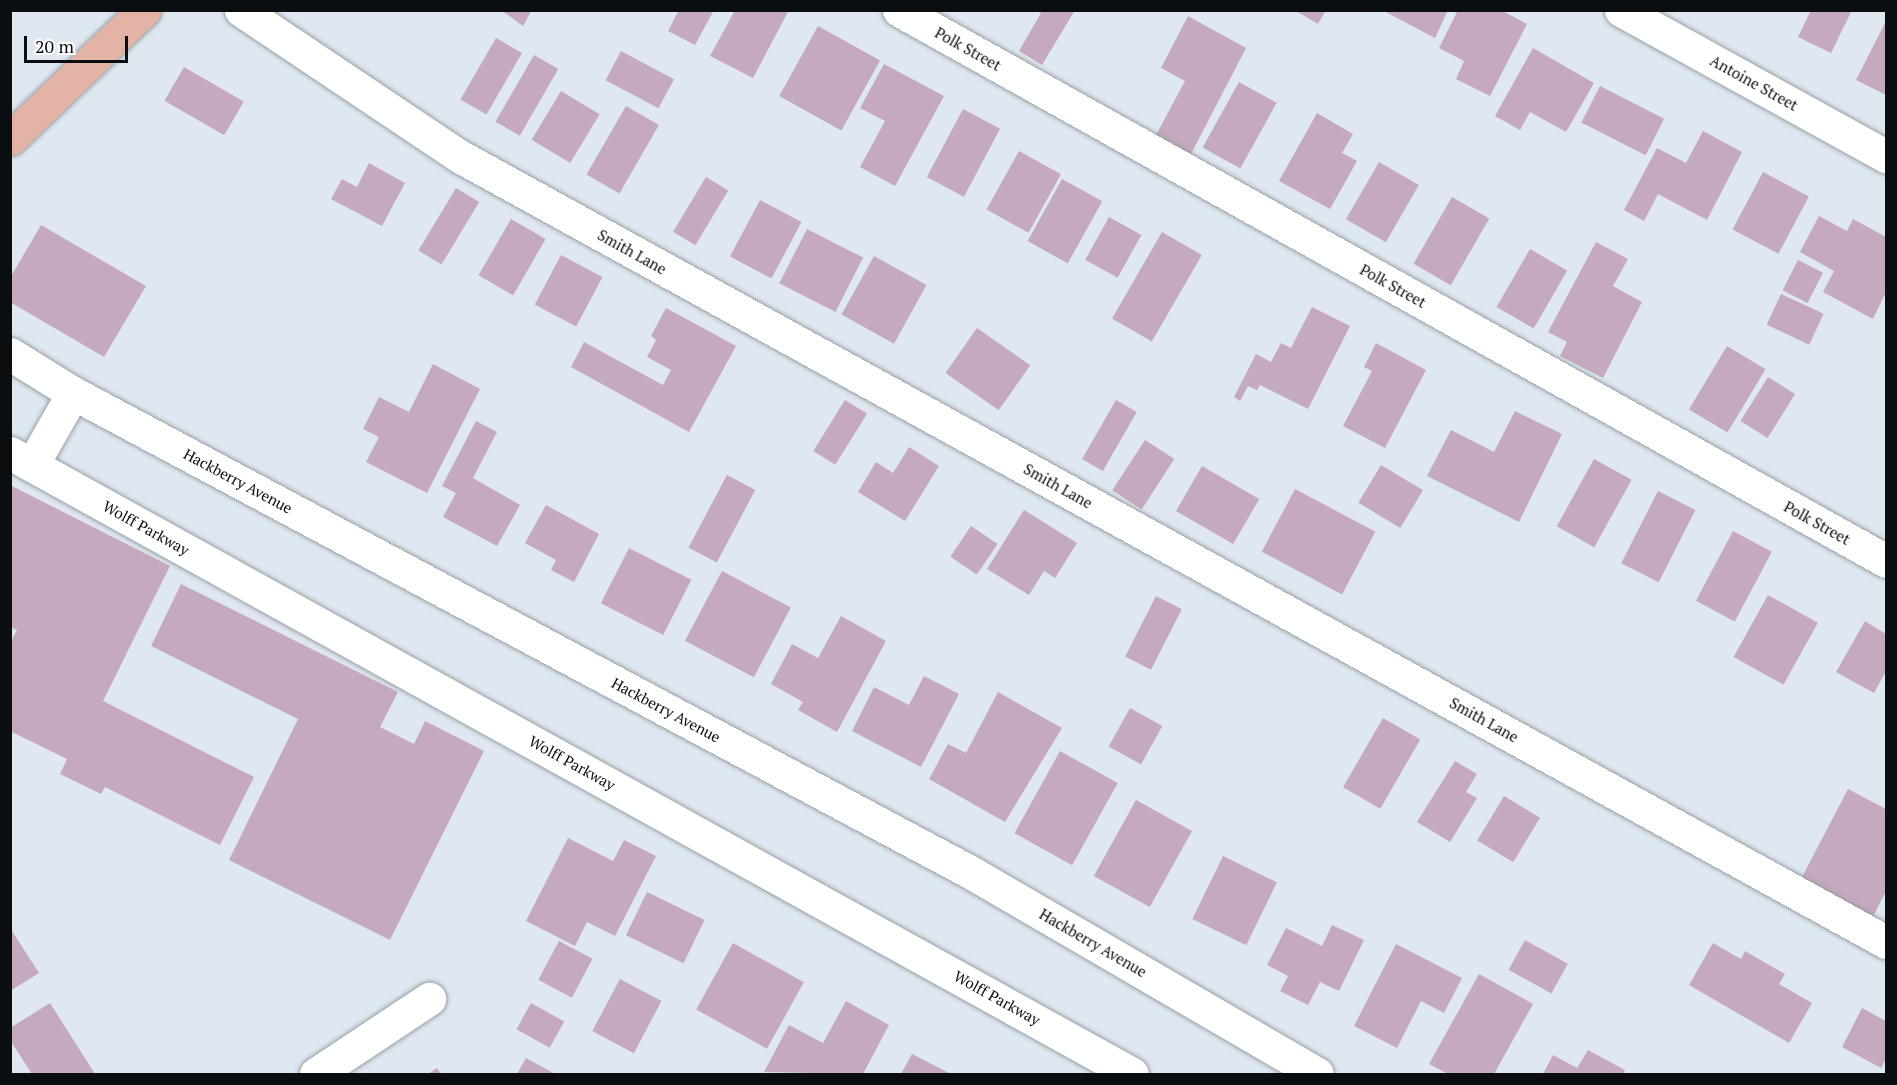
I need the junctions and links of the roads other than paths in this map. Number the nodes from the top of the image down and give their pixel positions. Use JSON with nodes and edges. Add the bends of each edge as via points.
{"nodes":[{"id":1,"x":144,"y":10,"type":"edge"},
{"id":2,"x":241,"y":10,"type":"edge"},
{"id":3,"x":899,"y":10,"type":"edge"},
{"id":4,"x":1621,"y":10,"type":"edge"},
{"id":5,"x":10,"y":139,"type":"edge"},
{"id":6,"x":1887,"y":156,"type":"edge"},
{"id":7,"x":10,"y":354,"type":"edge"},
{"id":8,"x":73,"y":393,"type":"junction"},
{"id":9,"x":21,"y":459,"type":"edge"},
{"id":10,"x":1887,"y":561,"type":"edge"},
{"id":11,"x":1887,"y":942,"type":"edge"},
{"id":12,"x":429,"y":999,"type":"dead end"},
{"id":13,"x":316,"y":1074,"type":"edge"},
{"id":14,"x":1132,"y":1074,"type":"edge"},
{"id":15,"x":1317,"y":1074,"type":"edge"}],
"edges":[{"from":1,"to":5,"type":"main road"},
{"from":2,"to":11,"type":"street","name":"Smith Lane","via":[[461,157]]},
{"from":3,"to":10,"type":"street","name":"Polk Street"},
{"from":4,"to":6,"type":"street","name":"Antoine Street"},
{"from":7,"to":8,"type":"street","name":"Hackberry Avenue"},
{"from":8,"to":9,"type":"street"},
{"from":8,"to":15,"type":"street","name":"Hackberry Avenue","via":[[972,873]]},
{"from":9,"to":14,"type":"street","name":"Wolff Parkway"},
{"from":12,"to":13,"type":"street"}]}
